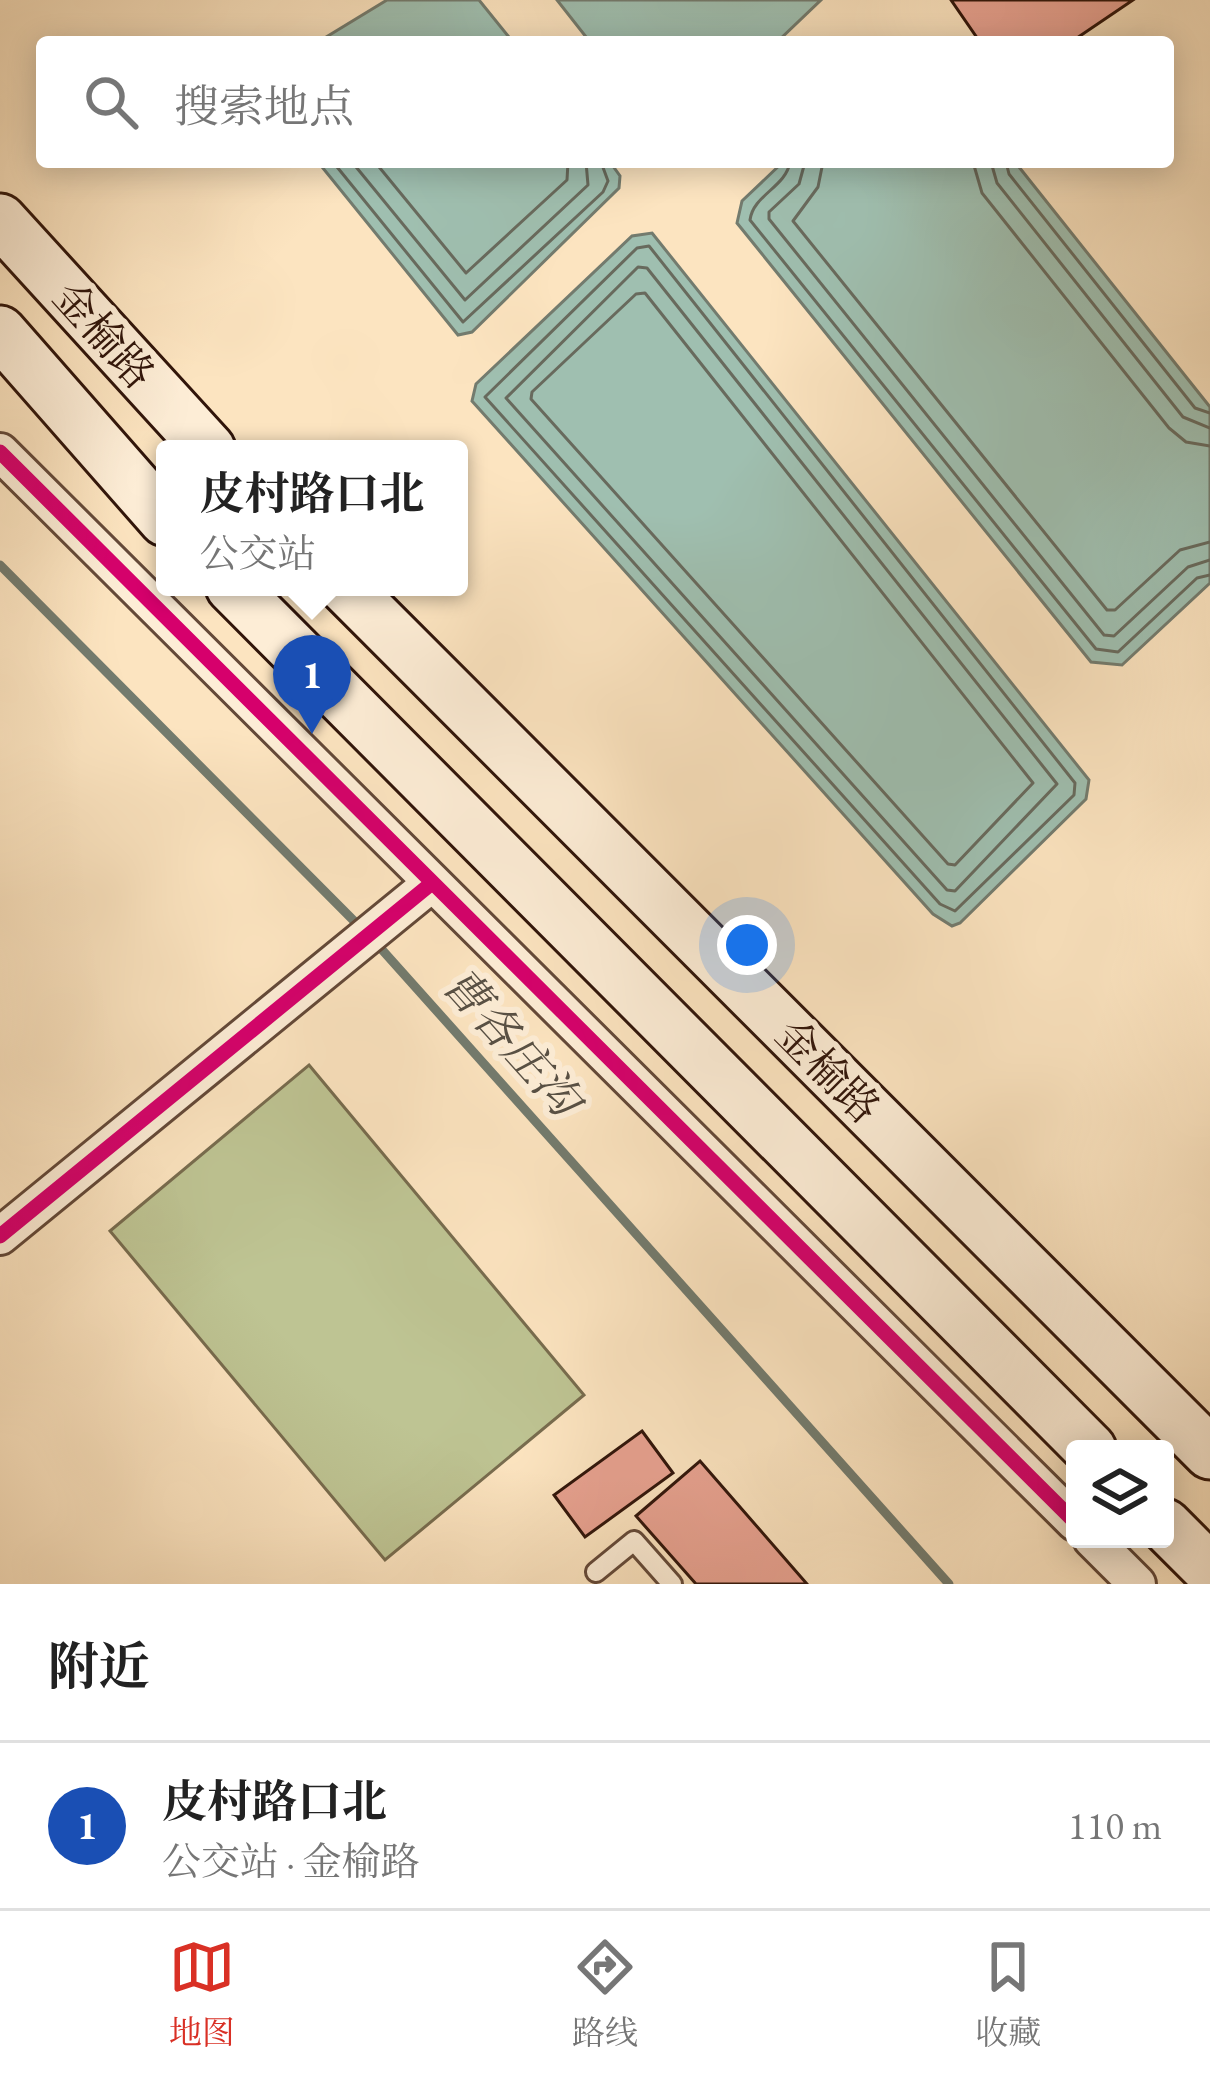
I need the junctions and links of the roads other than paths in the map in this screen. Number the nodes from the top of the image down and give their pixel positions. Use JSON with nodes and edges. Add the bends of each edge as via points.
{"nodes":[{"id":1,"x":0,"y":220,"type":"edge"},
{"id":2,"x":0,"y":332,"type":"edge"},
{"id":3,"x":201,"y":440,"type":"edge"},
{"id":4,"x":0,"y":452,"type":"edge"},
{"id":5,"x":156,"y":510,"type":"edge"},
{"id":6,"x":241,"y":596,"type":"edge"},
{"id":7,"x":354,"y":596,"type":"edge"},
{"id":8,"x":432,"y":883,"type":"junction"},
{"id":9,"x":0,"y":1236,"type":"edge"},
{"id":10,"x":1081,"y":1440,"type":"edge"},
{"id":11,"x":1210,"y":1454,"type":"edge"},
{"id":12,"x":1066,"y":1513,"type":"edge"},
{"id":13,"x":1174,"y":1534,"type":"edge"},
{"id":14,"x":1101,"y":1548,"type":"edge"},
{"id":15,"x":1210,"y":1570,"type":"edge"},
{"id":16,"x":596,"y":1572,"type":"dead end"},
{"id":17,"x":672,"y":1584,"type":"edge"},
{"id":18,"x":1137,"y":1584,"type":"edge"}],
"edges":[{"from":1,"to":3,"type":"main road","name":"金榆路"},
{"from":2,"to":5,"type":"main road","name":"金榆路"},
{"from":4,"to":8,"type":"street"},
{"from":6,"to":10,"type":"main road","name":"金榆路"},
{"from":7,"to":11,"type":"main road","name":"金榆路"},
{"from":8,"to":9,"type":"street"},
{"from":8,"to":12,"type":"street"},
{"from":13,"to":15,"type":"main road"},
{"from":14,"to":18,"type":"street"},
{"from":16,"to":17,"type":"lane","via":[[634,1541]]}]}
